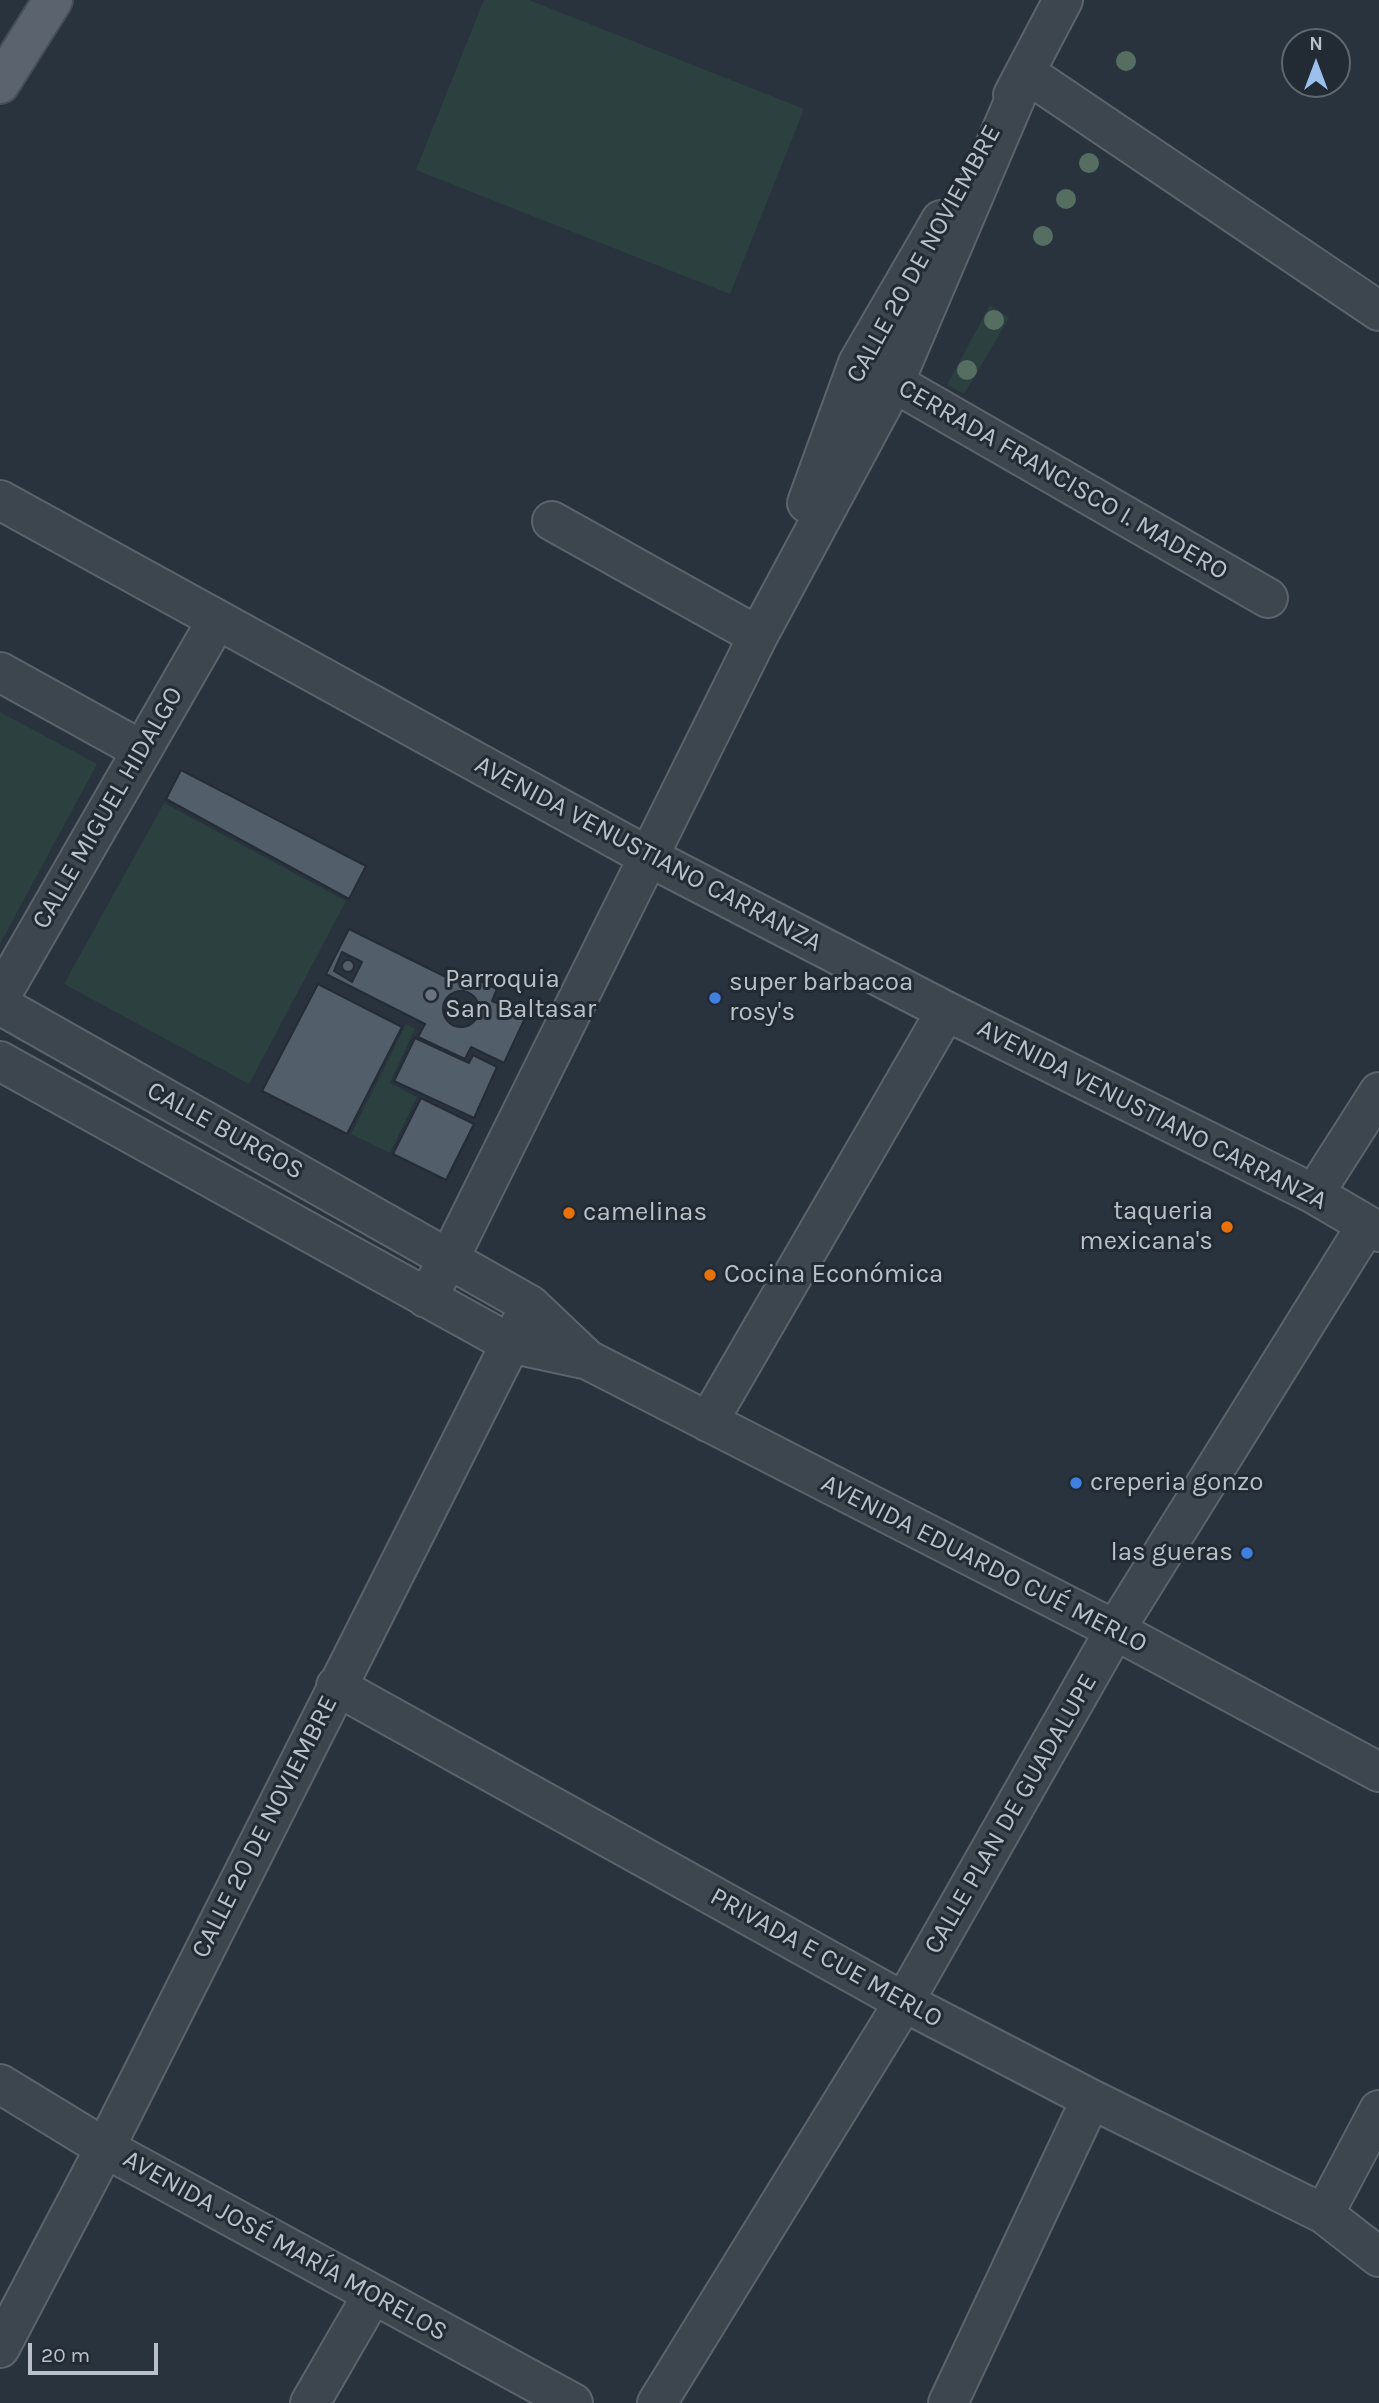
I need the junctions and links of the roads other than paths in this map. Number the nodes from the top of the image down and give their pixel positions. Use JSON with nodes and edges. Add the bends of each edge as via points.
{"nodes":[{"id":1,"x":53,"y":0,"type":"edge"},
{"id":2,"x":1063,"y":0,"type":"edge"},
{"id":3,"x":1026,"y":73,"type":"junction"},
{"id":4,"x":0,"y":84,"type":"edge"},
{"id":5,"x":1379,"y":311,"type":"edge"},
{"id":6,"x":858,"y":363,"type":"junction"},
{"id":7,"x":894,"y":383,"type":"junction"},
{"id":8,"x":0,"y":500,"type":"edge"},
{"id":9,"x":552,"y":521,"type":"dead end"},
{"id":10,"x":1268,"y":598,"type":"dead end"},
{"id":11,"x":217,"y":620,"type":"junction"},
{"id":12,"x":758,"y":636,"type":"junction"},
{"id":13,"x":0,"y":672,"type":"edge"},
{"id":14,"x":141,"y":750,"type":"junction"},
{"id":15,"x":647,"y":856,"type":"junction"},
{"id":16,"x":0,"y":997,"type":"edge"},
{"id":17,"x":0,"y":1005,"type":"edge"},
{"id":18,"x":946,"y":1011,"type":"junction"},
{"id":19,"x":0,"y":1061,"type":"edge"},
{"id":20,"x":1379,"y":1092,"type":"edge"},
{"id":21,"x":1314,"y":1195,"type":"junction"},
{"id":22,"x":1373,"y":1229,"type":"edge"},
{"id":23,"x":449,"y":1259,"type":"junction"},
{"id":24,"x":426,"y":1298,"type":"junction"},
{"id":25,"x":530,"y":1304,"type":"junction"},
{"id":26,"x":509,"y":1343,"type":"junction"},
{"id":27,"x":588,"y":1360,"type":"junction"},
{"id":28,"x":708,"y":1422,"type":"junction"},
{"id":29,"x":1115,"y":1630,"type":"junction"},
{"id":30,"x":336,"y":1686,"type":"junction"},
{"id":31,"x":1379,"y":1772,"type":"edge"},
{"id":32,"x":904,"y":2002,"type":"junction"},
{"id":33,"x":0,"y":2084,"type":"edge"},
{"id":34,"x":1091,"y":2099,"type":"junction"},
{"id":35,"x":1379,"y":2110,"type":"edge"},
{"id":36,"x":105,"y":2148,"type":"junction"},
{"id":37,"x":1324,"y":2214,"type":"junction"},
{"id":38,"x":1379,"y":2257,"type":"edge"},
{"id":39,"x":373,"y":2294,"type":"junction"},
{"id":40,"x":0,"y":2348,"type":"edge"},
{"id":41,"x":310,"y":2403,"type":"edge"},
{"id":42,"x":573,"y":2403,"type":"edge"},
{"id":43,"x":657,"y":2403,"type":"edge"},
{"id":44,"x":948,"y":2403,"type":"edge"}],
"edges":[{"from":1,"to":4,"type":"main road"},
{"from":2,"to":3,"type":"street","name":"CALLE 20 DE NOVIEMBRE"},
{"from":3,"to":5,"type":"street"},
{"from":3,"to":6,"type":"street","name":"CALLE 20 DE NOVIEMBRE"},
{"from":3,"to":7,"type":"street","name":"CALLE 20 DE NOVIEMBRE"},
{"from":6,"to":7,"type":"street","name":"CERRADA FRANCISCO I. MADERO"},
{"from":6,"to":12,"type":"street","name":"CALLE 20 DE NOVIEMBRE"},
{"from":7,"to":10,"type":"street","name":"CERRADA FRANCISCO I. MADERO"},
{"from":7,"to":12,"type":"street","name":"CALLE 20 DE NOVIEMBRE"},
{"from":8,"to":11,"type":"street","name":"AVENIDA VENUSTIANO CARRANZA"},
{"from":9,"to":12,"type":"street"},
{"from":11,"to":14,"type":"street","name":"CALLE MIGUEL HIDALGO"},
{"from":11,"to":15,"type":"street","name":"AVENIDA VENUSTIANO CARRANZA"},
{"from":12,"to":15,"type":"street","name":"CALLE 20 DE NOVIEMBRE"},
{"from":13,"to":14,"type":"street"},
{"from":14,"to":16,"type":"street","name":"CALLE MIGUEL HIDALGO"},
{"from":15,"to":18,"type":"street","name":"AVENIDA VENUSTIANO CARRANZA"},
{"from":15,"to":23,"type":"street","name":"CALLE 20 DE NOVIEMBRE"},
{"from":17,"to":23,"type":"street","name":"CALLE BURGOS"},
{"from":18,"to":21,"type":"street","name":"AVENIDA VENUSTIANO CARRANZA"},
{"from":18,"to":28,"type":"street"},
{"from":19,"to":24,"type":"street","name":"CALLE BURGOS"},
{"from":20,"to":21,"type":"street"},
{"from":21,"to":22,"type":"street","name":"AVENIDA VENUSTIANO CARRANZA"},
{"from":22,"to":29,"type":"street","name":"CALLE PLAN DE GUADALUPE"},
{"from":23,"to":24,"type":"street","name":"CALLE 20 DE NOVIEMBRE"},
{"from":23,"to":25,"type":"street","name":"AVENIDA EDUARDO CUÉ MERLO"},
{"from":24,"to":26,"type":"street","name":"AVENIDA EDUARDO CUÉ MERLO"},
{"from":25,"to":26,"type":"street","name":"CALLE 20 DE NOVIEMBRE"},
{"from":25,"to":27,"type":"street","name":"AVENIDA EDUARDO CUÉ MERLO"},
{"from":26,"to":27,"type":"street","name":"AVENIDA EDUARDO CUÉ MERLO"},
{"from":26,"to":30,"type":"street","name":"CALLE 20 DE NOVIEMBRE"},
{"from":27,"to":28,"type":"street","name":"AVENIDA EDUARDO CUÉ MERLO"},
{"from":28,"to":29,"type":"street","name":"AVENIDA EDUARDO CUÉ MERLO"},
{"from":29,"to":31,"type":"street","name":"AVENIDA EDUARDO CUÉ MERLO"},
{"from":29,"to":32,"type":"street","name":"CALLE PLAN DE GUADALUPE"},
{"from":30,"to":32,"type":"street","name":"PRIVADA E CUE MERLO"},
{"from":30,"to":36,"type":"street","name":"CALLE 20 DE NOVIEMBRE"},
{"from":32,"to":34,"type":"street","name":"PRIVADA E CUE MERLO"},
{"from":32,"to":43,"type":"street","name":"CALLE PLAN DE GUADALUPE"},
{"from":33,"to":36,"type":"street","name":"AVENIDA JOSÉ MARÍA MORELOS"},
{"from":34,"to":37,"type":"street","name":"PRIVADA E CUE MERLO"},
{"from":34,"to":44,"type":"street"},
{"from":35,"to":37,"type":"street"},
{"from":36,"to":39,"type":"street","name":"AVENIDA JOSÉ MARÍA MORELOS"},
{"from":36,"to":40,"type":"street","name":"CALLE 20 DE NOVIEMBRE"},
{"from":37,"to":38,"type":"street","name":"PRIVADA E CUE MERLO"},
{"from":39,"to":41,"type":"street"},
{"from":39,"to":42,"type":"street","name":"AVENIDA JOSÉ MARÍA MORELOS"}]}
